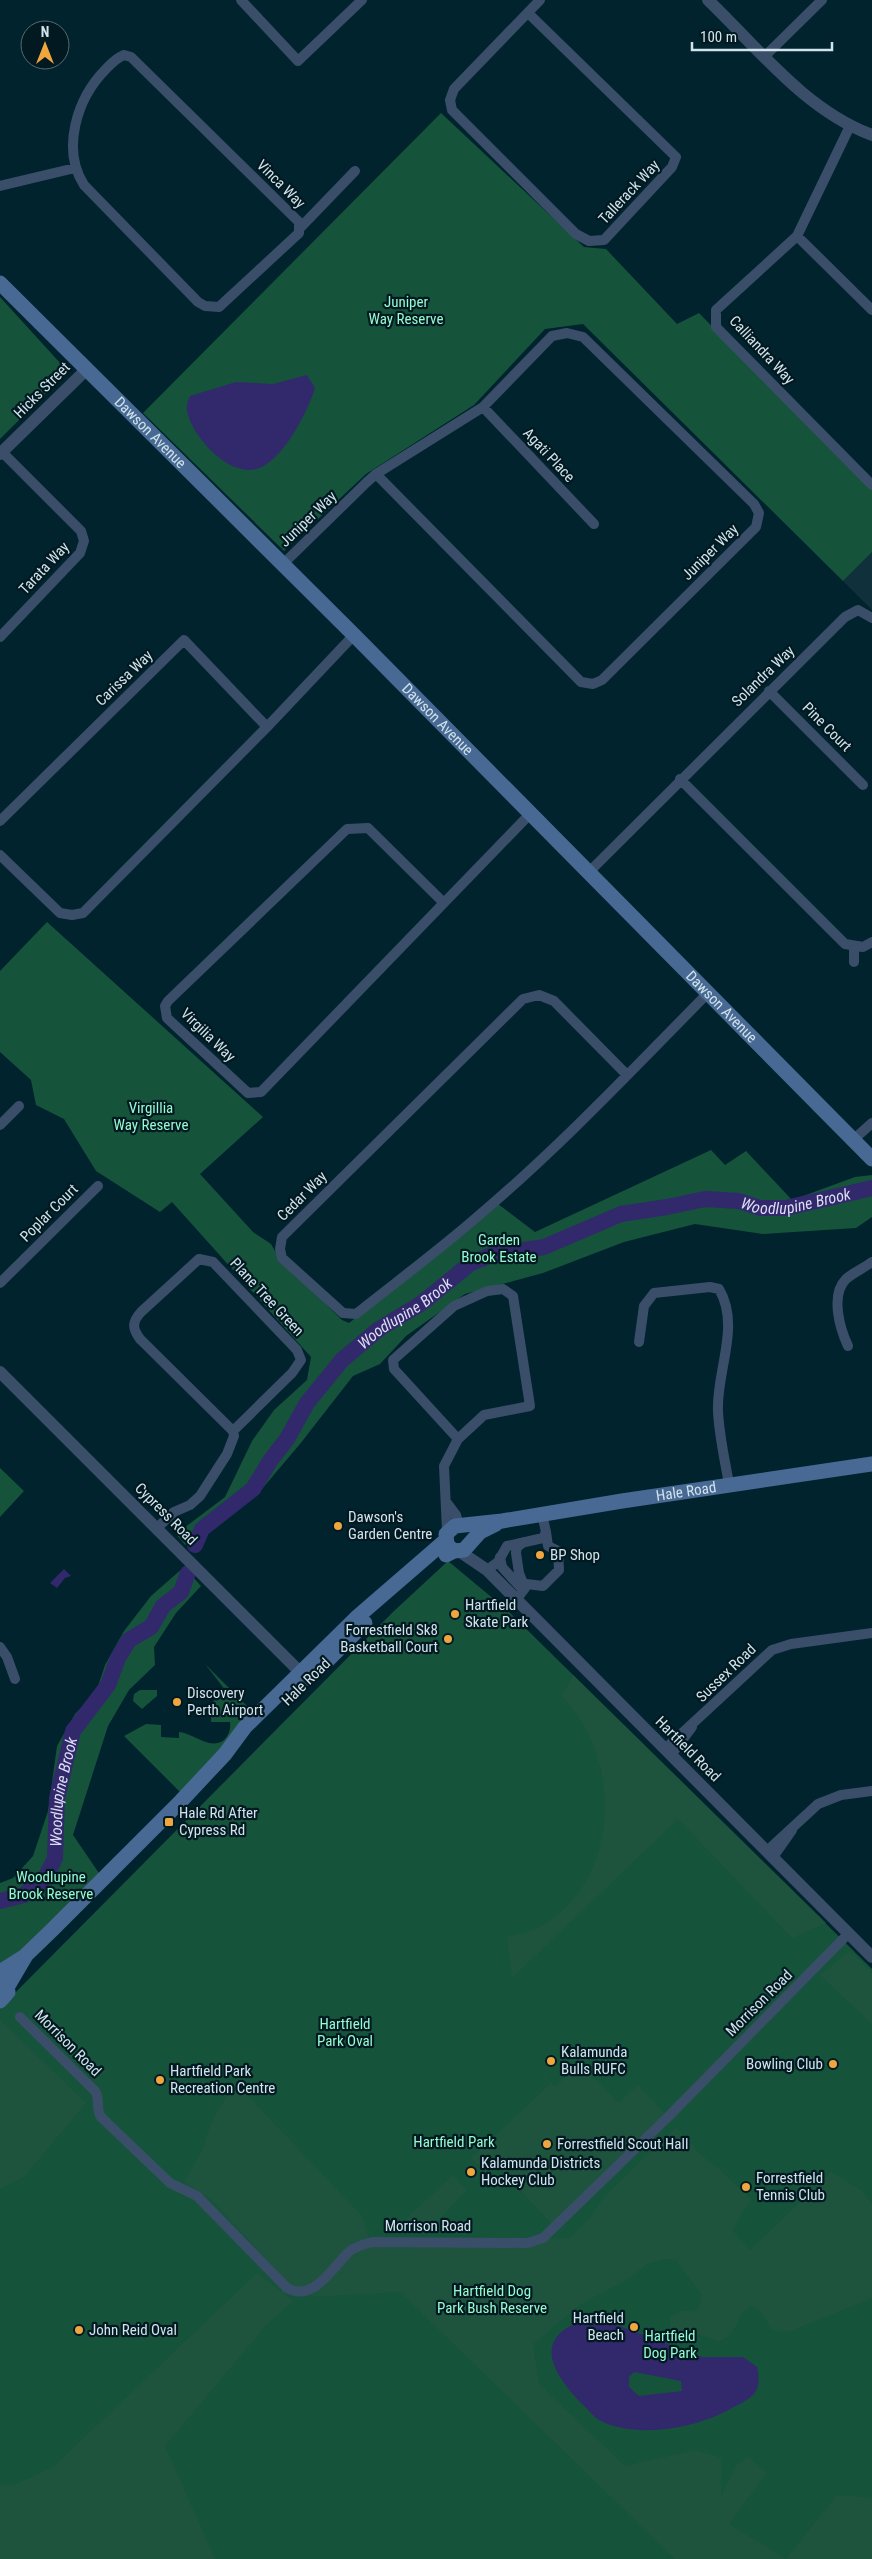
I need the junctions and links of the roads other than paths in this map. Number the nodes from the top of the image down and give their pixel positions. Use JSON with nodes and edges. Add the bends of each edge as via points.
{"nodes":[{"id":1,"x":241,"y":0,"type":"edge"},
{"id":2,"x":362,"y":0,"type":"edge"},
{"id":3,"x":540,"y":0,"type":"edge"},
{"id":4,"x":708,"y":0,"type":"edge"},
{"id":5,"x":822,"y":0,"type":"edge"},
{"id":6,"x":528,"y":13,"type":"junction"},
{"id":7,"x":765,"y":56,"type":"junction"},
{"id":8,"x":850,"y":126,"type":"junction"},
{"id":9,"x":872,"y":135,"type":"edge"},
{"id":10,"x":76,"y":168,"type":"junction"},
{"id":11,"x":355,"y":171,"type":"dead end"},
{"id":12,"x":0,"y":186,"type":"edge"},
{"id":13,"x":300,"y":228,"type":"junction"},
{"id":14,"x":797,"y":236,"type":"junction"},
{"id":15,"x":0,"y":282,"type":"edge"},
{"id":16,"x":872,"y":310,"type":"edge"},
{"id":17,"x":86,"y":370,"type":"junction"},
{"id":18,"x":483,"y":407,"type":"junction"},
{"id":19,"x":1,"y":453,"type":"edge"},
{"id":20,"x":376,"y":474,"type":"junction"},
{"id":21,"x":872,"y":485,"type":"edge"},
{"id":22,"x":594,"y":524,"type":"dead end"},
{"id":23,"x":282,"y":565,"type":"junction"},
{"id":24,"x":872,"y":618,"type":"edge"},
{"id":25,"x":354,"y":635,"type":"junction"},
{"id":26,"x":0,"y":636,"type":"edge"},
{"id":27,"x":769,"y":691,"type":"junction"},
{"id":28,"x":266,"y":727,"type":"junction"},
{"id":29,"x":680,"y":779,"type":"junction"},
{"id":30,"x":863,"y":785,"type":"dead end"},
{"id":31,"x":530,"y":814,"type":"junction"},
{"id":32,"x":0,"y":821,"type":"edge"},
{"id":33,"x":0,"y":855,"type":"edge"},
{"id":34,"x":589,"y":872,"type":"junction"},
{"id":35,"x":444,"y":904,"type":"junction"},
{"id":36,"x":872,"y":942,"type":"edge"},
{"id":37,"x":854,"y":947,"type":"junction"},
{"id":38,"x":854,"y":962,"type":"dead end"},
{"id":39,"x":708,"y":993,"type":"junction"},
{"id":40,"x":627,"y":1075,"type":"junction"},
{"id":41,"x":19,"y":1106,"type":"dead end"},
{"id":42,"x":872,"y":1122,"type":"edge"},
{"id":43,"x":0,"y":1125,"type":"edge"},
{"id":44,"x":853,"y":1140,"type":"junction"},
{"id":45,"x":872,"y":1159,"type":"edge"},
{"id":46,"x":98,"y":1186,"type":"dead end"},
{"id":47,"x":872,"y":1262,"type":"edge"},
{"id":48,"x":0,"y":1283,"type":"edge"},
{"id":49,"x":639,"y":1342,"type":"dead end"},
{"id":50,"x":848,"y":1346,"type":"dead end"},
{"id":51,"x":0,"y":1372,"type":"edge"},
{"id":52,"x":233,"y":1431,"type":"junction"},
{"id":53,"x":458,"y":1439,"type":"junction"},
{"id":54,"x":872,"y":1464,"type":"edge"},
{"id":55,"x":729,"y":1484,"type":"junction"},
{"id":56,"x":542,"y":1514,"type":"junction"},
{"id":57,"x":157,"y":1528,"type":"junction"},
{"id":58,"x":546,"y":1532,"type":"junction"},
{"id":59,"x":459,"y":1538,"type":"junction"},
{"id":60,"x":524,"y":1542,"type":"junction"},
{"id":61,"x":500,"y":1557,"type":"junction"},
{"id":62,"x":484,"y":1568,"type":"junction"},
{"id":63,"x":520,"y":1591,"type":"junction"},
{"id":64,"x":872,"y":1633,"type":"edge"},
{"id":65,"x":0,"y":1647,"type":"edge"},
{"id":66,"x":304,"y":1676,"type":"junction"},
{"id":67,"x":15,"y":1679,"type":"dead end"},
{"id":68,"x":668,"y":1752,"type":"junction"},
{"id":69,"x":872,"y":1791,"type":"edge"},
{"id":70,"x":770,"y":1854,"type":"junction"},
{"id":71,"x":849,"y":1933,"type":"junction"},
{"id":72,"x":872,"y":1956,"type":"edge"},
{"id":73,"x":3,"y":1978,"type":"edge"},
{"id":74,"x":0,"y":2001,"type":"edge"},
{"id":75,"x":20,"y":2017,"type":"dead end"}],
"edges":[{"from":1,"to":2,"type":"street","via":[[298,61]]},
{"from":3,"to":6,"type":"street","name":"Tallerack Way"},
{"from":4,"to":7,"type":"street"},
{"from":5,"to":7,"type":"street"},
{"from":6,"to":6,"type":"street","name":"Tallerack Way","via":[[454,89],[450,105],[576,234],[589,241],[604,240],[672,167],[676,157]]},
{"from":7,"to":8,"type":"street","via":[[818,105]]},
{"from":8,"to":9,"type":"street"},
{"from":8,"to":14,"type":"street","name":"Calliandra Way"},
{"from":10,"to":12,"type":"street"},
{"from":10,"to":13,"type":"street","name":"Vinca Way","via":[[84,185],[205,306],[224,304],[299,233]]},
{"from":10,"to":13,"type":"street","name":"Vinca Way","via":[[77,118],[88,90],[117,58],[124,55],[131,57],[295,218]]},
{"from":11,"to":13,"type":"street"},
{"from":14,"to":16,"type":"street"},
{"from":14,"to":21,"type":"street","name":"Calliandra Way","via":[[716,310],[716,327]]},
{"from":15,"to":17,"type":"main road","name":"Dawson Avenue"},
{"from":17,"to":19,"type":"street","name":"Hicks Street"},
{"from":17,"to":23,"type":"main road","name":"Dawson Avenue"},
{"from":18,"to":20,"type":"street","name":"Juniper Way"},
{"from":18,"to":20,"type":"street","name":"Juniper Way","via":[[552,336],[567,333],[583,337],[754,504],[759,513],[756,527],[602,680],[587,684],[581,682]]},
{"from":18,"to":22,"type":"street","name":"Agati Place"},
{"from":19,"to":26,"type":"street","name":"Tarata Way","via":[[81,531],[84,541],[80,553]]},
{"from":20,"to":23,"type":"street","name":"Juniper Way"},
{"from":23,"to":25,"type":"main road","name":"Dawson Avenue"},
{"from":24,"to":27,"type":"street","name":"Solandra Way","via":[[858,610],[845,616]]},
{"from":25,"to":28,"type":"street"},
{"from":25,"to":31,"type":"main road","name":"Dawson Avenue"},
{"from":27,"to":29,"type":"street","name":"Solandra Way"},
{"from":27,"to":30,"type":"street","name":"Pine Court"},
{"from":28,"to":32,"type":"street","name":"Carissa Way","via":[[184,640]]},
{"from":28,"to":33,"type":"street","via":[[83,913],[60,913]]},
{"from":29,"to":34,"type":"street","name":"Solandra Way"},
{"from":29,"to":37,"type":"street","via":[[846,944]]},
{"from":31,"to":34,"type":"main road","name":"Dawson Avenue"},
{"from":31,"to":35,"type":"street","name":"Virgilia Way"},
{"from":34,"to":39,"type":"main road","name":"Dawson Avenue"},
{"from":35,"to":35,"type":"street","name":"Virgilia Way","via":[[257,1093],[248,1093],[167,1018],[165,1006],[168,1001],[347,829],[368,828]]},
{"from":36,"to":37,"type":"street"},
{"from":37,"to":38,"type":"street"},
{"from":39,"to":40,"type":"street","name":"Cedar Way"},
{"from":39,"to":44,"type":"main road","name":"Dawson Avenue"},
{"from":40,"to":40,"type":"street","name":"Cedar Way","via":[[478,1217],[356,1314],[343,1313],[282,1258],[282,1237],[523,999],[539,995],[554,1001]]},
{"from":41,"to":43,"type":"street"},
{"from":42,"to":44,"type":"street"},
{"from":44,"to":45,"type":"main road","name":"Dawson Avenue"},
{"from":46,"to":48,"type":"street","name":"Poplar Court"},
{"from":47,"to":50,"type":"street","via":[[847,1279],[838,1297],[840,1329]]},
{"from":49,"to":55,"type":"street","via":[[644,1306],[654,1293],[710,1287],[719,1289],[726,1300],[727,1347],[718,1410]]},
{"from":51,"to":57,"type":"street","name":"Cypress Road"},
{"from":52,"to":52,"type":"street","name":"Plane Tree Green","via":[[299,1367],[300,1356],[213,1262],[198,1259],[141,1312],[134,1320],[134,1327],[140,1339]]},
{"from":52,"to":57,"type":"street","via":[[227,1454],[200,1496],[174,1512]]},
{"from":53,"to":53,"type":"street","via":[[484,1414],[530,1406],[513,1296],[503,1289],[487,1291],[454,1306],[393,1360],[394,1369]]},
{"from":53,"to":59,"type":"street","via":[[444,1466],[443,1479]]},
{"from":54,"to":55,"type":"main road","name":"Hale Road"},
{"from":55,"to":56,"type":"main road","name":"Hale Road"},
{"from":56,"to":58,"type":"street"},
{"from":56,"to":59,"type":"main road","name":"Hale Road","via":[[478,1522]]},
{"from":57,"to":66,"type":"street","name":"Cypress Road"},
{"from":58,"to":60,"type":"street","via":[[540,1540]]},
{"from":58,"to":63,"type":"street","via":[[548,1546],[558,1552],[559,1570],[543,1586]]},
{"from":59,"to":62,"type":"street","name":"Hartfield Road"},
{"from":59,"to":66,"type":"main road","name":"Hale Road","via":[[378,1597]]},
{"from":60,"to":61,"type":"street","via":[[506,1546]]},
{"from":60,"to":63,"type":"street","via":[[517,1547],[516,1553]]},
{"from":61,"to":62,"type":"street","via":[[494,1566]]},
{"from":61,"to":63,"type":"street","via":[[502,1567]]},
{"from":62,"to":63,"type":"street","name":"Hartfield Road"},
{"from":63,"to":68,"type":"street","name":"Hartfield Road"},
{"from":64,"to":68,"type":"street","name":"Sussex Road","via":[[792,1644],[772,1650]]},
{"from":65,"to":67,"type":"street","via":[[8,1657]]},
{"from":66,"to":73,"type":"main road","name":"Hale Road","via":[[245,1727],[225,1754],[181,1801]]},
{"from":68,"to":70,"type":"street","name":"Hartfield Road"},
{"from":69,"to":70,"type":"street","via":[[841,1795],[818,1804]]},
{"from":70,"to":71,"type":"street","name":"Hartfield Road"},
{"from":71,"to":72,"type":"street","name":"Hartfield Road"},
{"from":71,"to":75,"type":"street","name":"Morrison Road","via":[[543,2238],[528,2243],[372,2242],[351,2250],[306,2292],[287,2288],[196,2196],[170,2184],[156,2171],[101,2117],[95,2091]]},
{"from":73,"to":74,"type":"main road","name":"Hale Road","via":[[6,1996]]}]}
